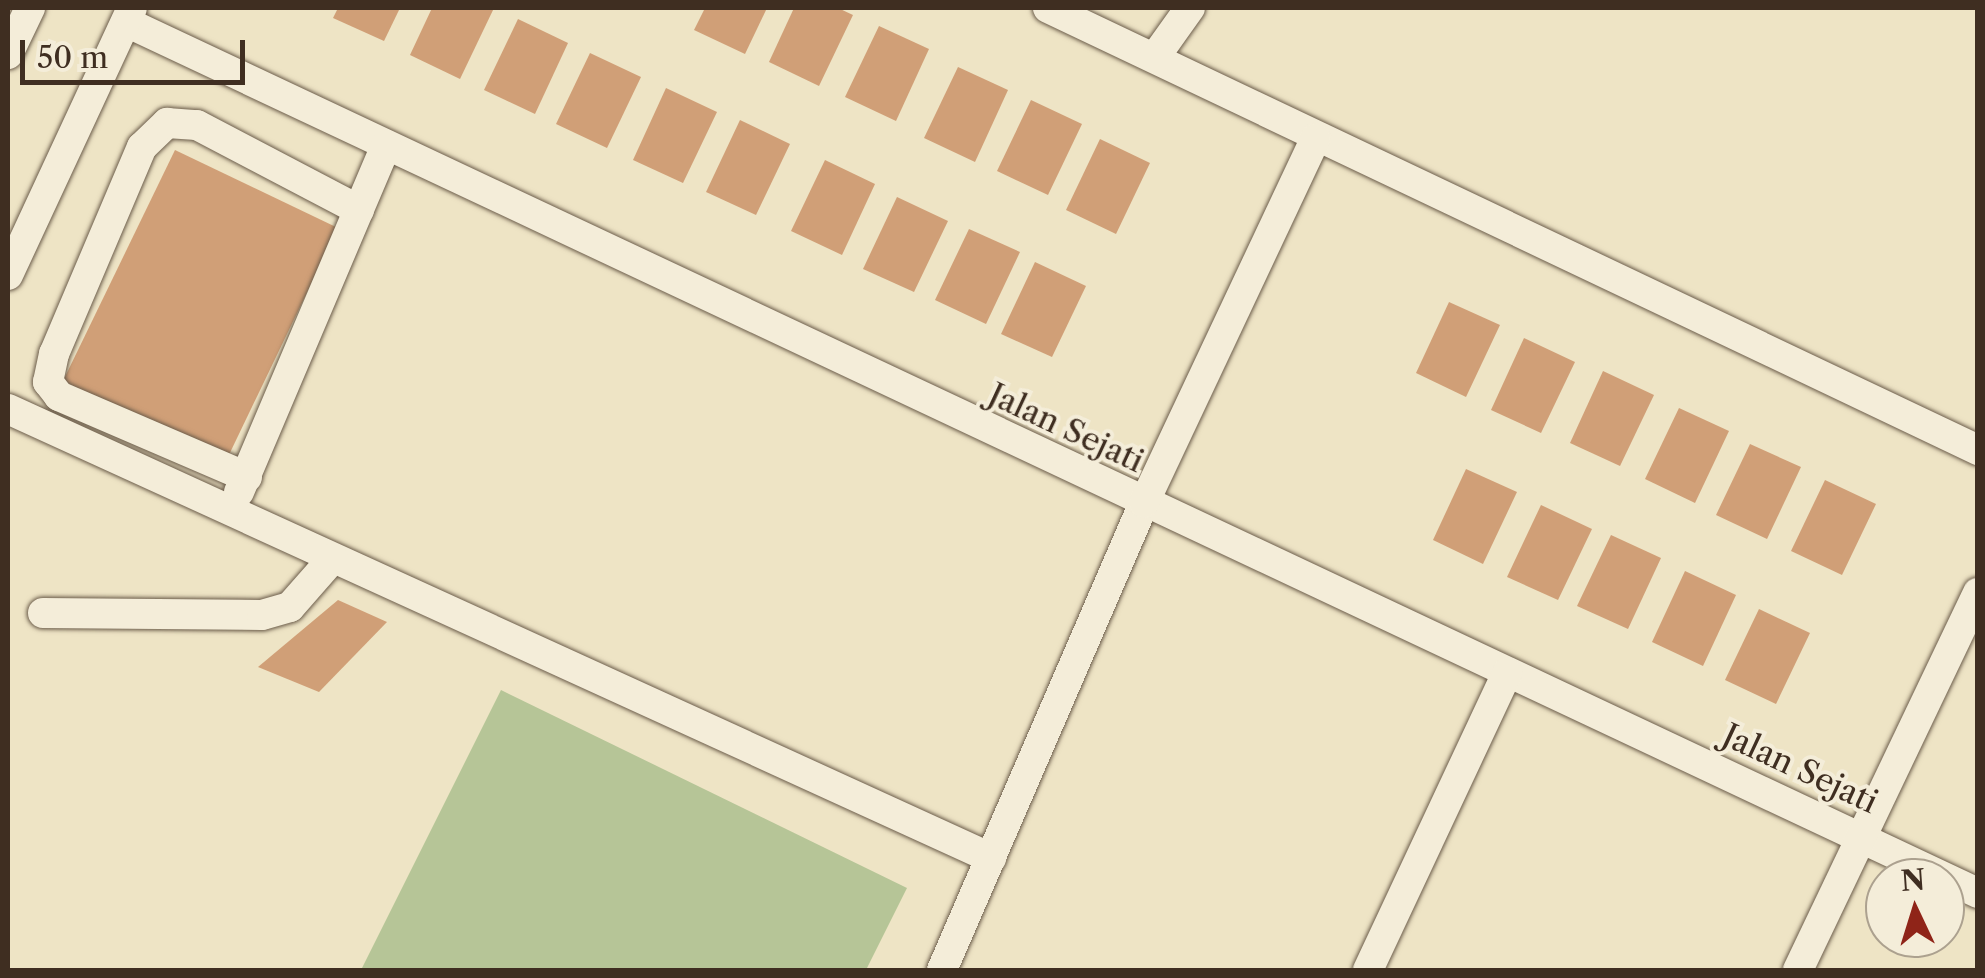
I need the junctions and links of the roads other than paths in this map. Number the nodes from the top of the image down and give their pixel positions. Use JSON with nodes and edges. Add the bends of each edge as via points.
{"nodes":[{"id":1,"x":30,"y":8,"type":"edge"},
{"id":2,"x":1048,"y":8,"type":"edge"},
{"id":3,"x":1190,"y":8,"type":"edge"},
{"id":4,"x":130,"y":15,"type":"edge"},
{"id":5,"x":8,"y":54,"type":"edge"},
{"id":6,"x":1155,"y":57,"type":"junction"},
{"id":7,"x":1316,"y":138,"type":"junction"},
{"id":8,"x":386,"y":145,"type":"junction"},
{"id":9,"x":359,"y":210,"type":"junction"},
{"id":10,"x":14,"y":244,"type":"edge"},
{"id":11,"x":8,"y":275,"type":"edge"},
{"id":12,"x":8,"y":409,"type":"edge"},
{"id":13,"x":1978,"y":450,"type":"edge"},
{"id":14,"x":246,"y":477,"type":"junction"},
{"id":15,"x":1144,"y":504,"type":"junction"},
{"id":16,"x":229,"y":511,"type":"junction"},
{"id":17,"x":334,"y":558,"type":"junction"},
{"id":18,"x":1978,"y":593,"type":"edge"},
{"id":19,"x":43,"y":613,"type":"dead end"},
{"id":20,"x":1506,"y":673,"type":"junction"},
{"id":21,"x":1860,"y":835,"type":"junction"},
{"id":22,"x":991,"y":858,"type":"junction"},
{"id":23,"x":1978,"y":893,"type":"edge"},
{"id":24,"x":942,"y":970,"type":"edge"},
{"id":25,"x":1368,"y":970,"type":"edge"},
{"id":26,"x":1798,"y":970,"type":"edge"}],
"edges":[{"from":1,"to":5,"type":"street"},
{"from":2,"to":6,"type":"street"},
{"from":3,"to":6,"type":"street"},
{"from":4,"to":8,"type":"street","name":"Jalan Sejati"},
{"from":4,"to":10,"type":"street"},
{"from":6,"to":7,"type":"street"},
{"from":7,"to":13,"type":"street"},
{"from":7,"to":15,"type":"street"},
{"from":8,"to":9,"type":"street"},
{"from":8,"to":15,"type":"street","name":"Jalan Sejati"},
{"from":9,"to":14,"type":"street"},
{"from":9,"to":14,"type":"street","via":[[197,125],[167,123],[142,147],[68,320],[48,382],[59,396]]},
{"from":10,"to":11,"type":"street"},
{"from":12,"to":16,"type":"street"},
{"from":14,"to":16,"type":"street"},
{"from":15,"to":20,"type":"street","name":"Jalan Sejati"},
{"from":15,"to":22,"type":"street"},
{"from":16,"to":17,"type":"street"},
{"from":17,"to":19,"type":"street","via":[[290,607],[262,615]]},
{"from":17,"to":22,"type":"street"},
{"from":18,"to":21,"type":"street"},
{"from":20,"to":21,"type":"street","name":"Jalan Sejati"},
{"from":20,"to":25,"type":"street"},
{"from":21,"to":23,"type":"street","name":"Jalan Sejati"},
{"from":21,"to":26,"type":"street"},
{"from":22,"to":24,"type":"street"}]}
